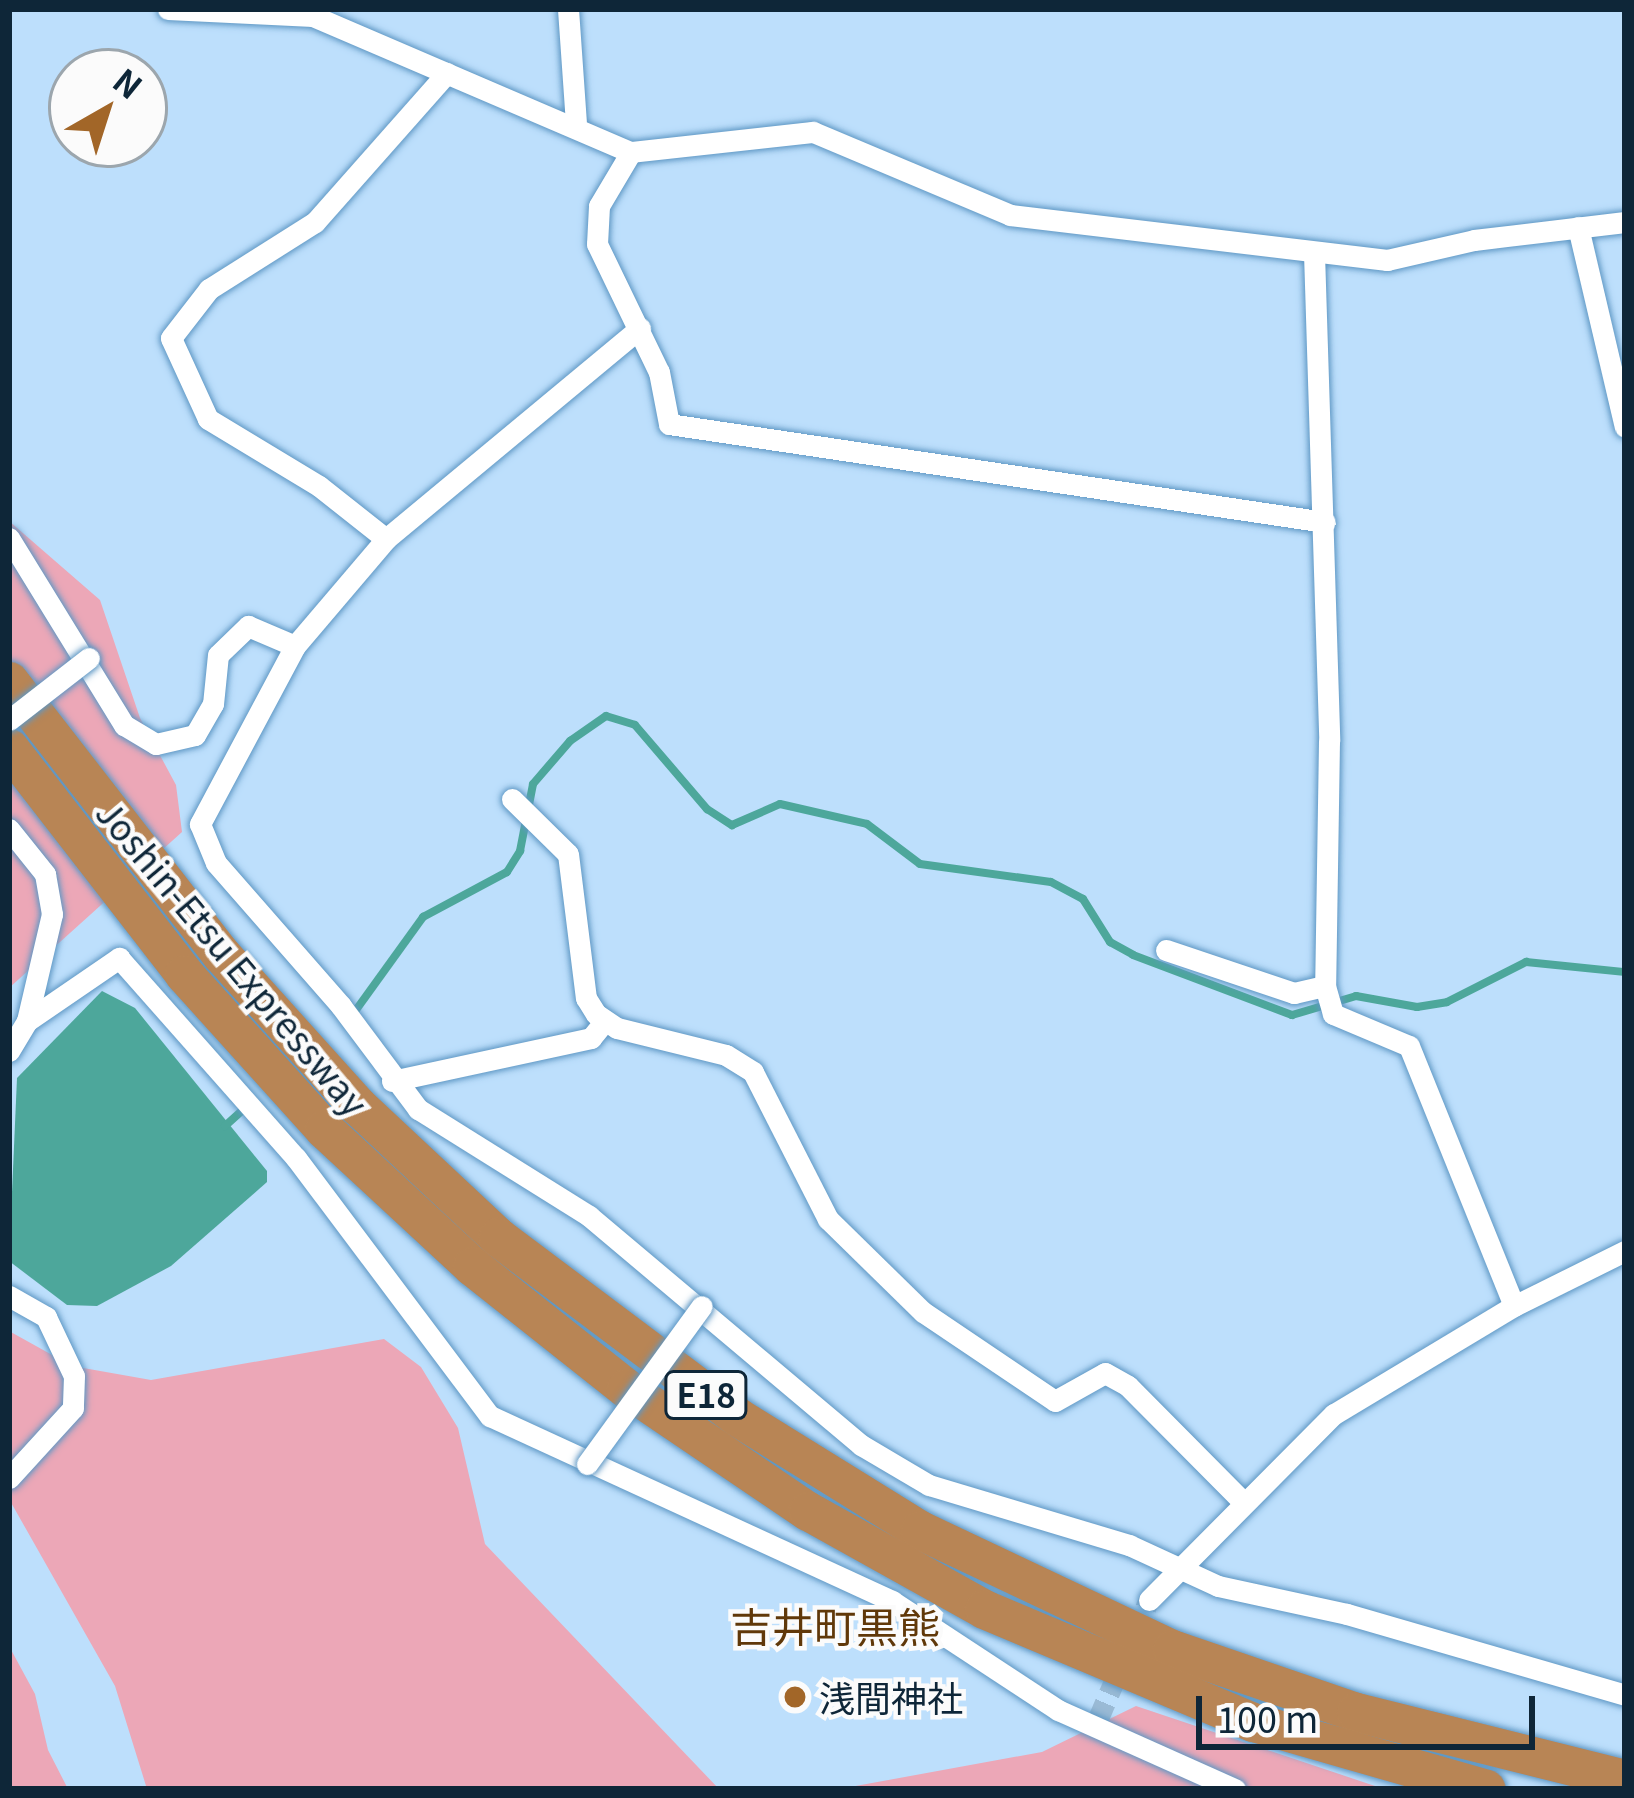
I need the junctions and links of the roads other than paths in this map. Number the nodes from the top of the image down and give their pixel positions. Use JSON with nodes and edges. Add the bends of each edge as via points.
{"nodes":[{"id":1,"x":168,"y":9,"type":"edge"},
{"id":2,"x":568,"y":9,"type":"edge"},
{"id":3,"x":447,"y":73,"type":"junction"},
{"id":4,"x":576,"y":122,"type":"junction"},
{"id":5,"x":631,"y":152,"type":"junction"},
{"id":6,"x":1625,"y":222,"type":"edge"},
{"id":7,"x":1578,"y":227,"type":"junction"},
{"id":8,"x":1315,"y":254,"type":"junction"},
{"id":9,"x":640,"y":328,"type":"junction"},
{"id":10,"x":1625,"y":427,"type":"edge"},
{"id":11,"x":1325,"y":522,"type":"junction"},
{"id":12,"x":9,"y":538,"type":"edge"},
{"id":13,"x":386,"y":539,"type":"junction"},
{"id":14,"x":295,"y":646,"type":"junction"},
{"id":15,"x":89,"y":658,"type":"junction"},
{"id":16,"x":9,"y":681,"type":"edge"},
{"id":17,"x":9,"y":720,"type":"edge"},
{"id":18,"x":9,"y":748,"type":"edge"},
{"id":19,"x":512,"y":799,"type":"dead end"},
{"id":20,"x":9,"y":829,"type":"edge"},
{"id":21,"x":1166,"y":950,"type":"dead end"},
{"id":22,"x":1325,"y":986,"type":"junction"},
{"id":23,"x":27,"y":1021,"type":"junction"},
{"id":24,"x":605,"y":1021,"type":"junction"},
{"id":25,"x":9,"y":1052,"type":"edge"},
{"id":26,"x":392,"y":1081,"type":"junction"},
{"id":27,"x":1625,"y":1251,"type":"edge"},
{"id":28,"x":9,"y":1295,"type":"edge"},
{"id":29,"x":702,"y":1306,"type":"junction"},
{"id":30,"x":1514,"y":1306,"type":"junction"},
{"id":31,"x":587,"y":1464,"type":"junction"},
{"id":32,"x":9,"y":1478,"type":"edge"},
{"id":33,"x":1244,"y":1503,"type":"junction"},
{"id":34,"x":1187,"y":1567,"type":"junction"},
{"id":35,"x":1149,"y":1600,"type":"tunnel mouth"},
{"id":36,"x":1625,"y":1696,"type":"edge"},
{"id":37,"x":1625,"y":1779,"type":"edge"},
{"id":38,"x":1235,"y":1789,"type":"edge"},
{"id":39,"x":1486,"y":1789,"type":"edge"}],
"edges":[{"from":1,"to":3,"type":"street","via":[[313,16]]},
{"from":2,"to":4,"type":"street"},
{"from":3,"to":4,"type":"street"},
{"from":3,"to":13,"type":"street","via":[[315,222],[209,289],[171,338],[208,419],[319,486]]},
{"from":4,"to":5,"type":"street"},
{"from":5,"to":8,"type":"street","via":[[813,132],[1010,214]]},
{"from":5,"to":9,"type":"street","via":[[599,206],[597,244]]},
{"from":6,"to":7,"type":"street"},
{"from":7,"to":8,"type":"street","via":[[1387,260]]},
{"from":7,"to":10,"type":"street"},
{"from":8,"to":11,"type":"street"},
{"from":9,"to":11,"type":"street","via":[[669,424]]},
{"from":9,"to":13,"type":"street"},
{"from":11,"to":22,"type":"street"},
{"from":12,"to":15,"type":"street"},
{"from":13,"to":14,"type":"street"},
{"from":14,"to":15,"type":"street","via":[[248,626],[218,655],[213,704],[195,735],[157,744],[124,725]]},
{"from":14,"to":26,"type":"street","via":[[200,824],[216,863],[341,1006]]},
{"from":15,"to":17,"type":"street","bridge":true},
{"from":16,"to":37,"type":"highway","name":"Joshin-Etsu Expressway","number":"E18","via":[[220,954],[358,1106],[534,1266],[736,1416],[962,1552],[1172,1649],[1356,1712]]},
{"from":18,"to":39,"type":"highway","name":"Joshin-Etsu Expressway","number":"E18","via":[[184,974],[324,1129],[472,1266],[699,1439],[894,1562],[1064,1646],[1253,1722]]},
{"from":19,"to":24,"type":"street","via":[[568,854],[586,998]]},
{"from":20,"to":23,"type":"street","via":[[45,874],[52,914]]},
{"from":21,"to":22,"type":"street","via":[[1294,993]]},
{"from":22,"to":30,"type":"street","via":[[1333,1014],[1409,1046]]},
{"from":23,"to":25,"type":"street"},
{"from":23,"to":31,"type":"street","via":[[119,958],[296,1158],[490,1415]]},
{"from":24,"to":26,"type":"street","via":[[591,1038]]},
{"from":24,"to":33,"type":"street","via":[[726,1055],[753,1072],[828,1219],[923,1312],[1055,1402],[1105,1373],[1128,1386]]},
{"from":26,"to":29,"type":"street","via":[[418,1109],[589,1216]]},
{"from":27,"to":30,"type":"street"},
{"from":28,"to":32,"type":"street","via":[[46,1317],[74,1376],[74,1408]]},
{"from":29,"to":31,"type":"street","bridge":true},
{"from":29,"to":34,"type":"street","via":[[861,1444],[929,1486]]},
{"from":30,"to":33,"type":"street","via":[[1334,1414]]},
{"from":31,"to":38,"type":"street","via":[[892,1601],[1058,1710]]},
{"from":33,"to":34,"type":"street"},
{"from":34,"to":35,"type":"street"},
{"from":34,"to":36,"type":"street","via":[[1218,1586],[1347,1614]]}]}
